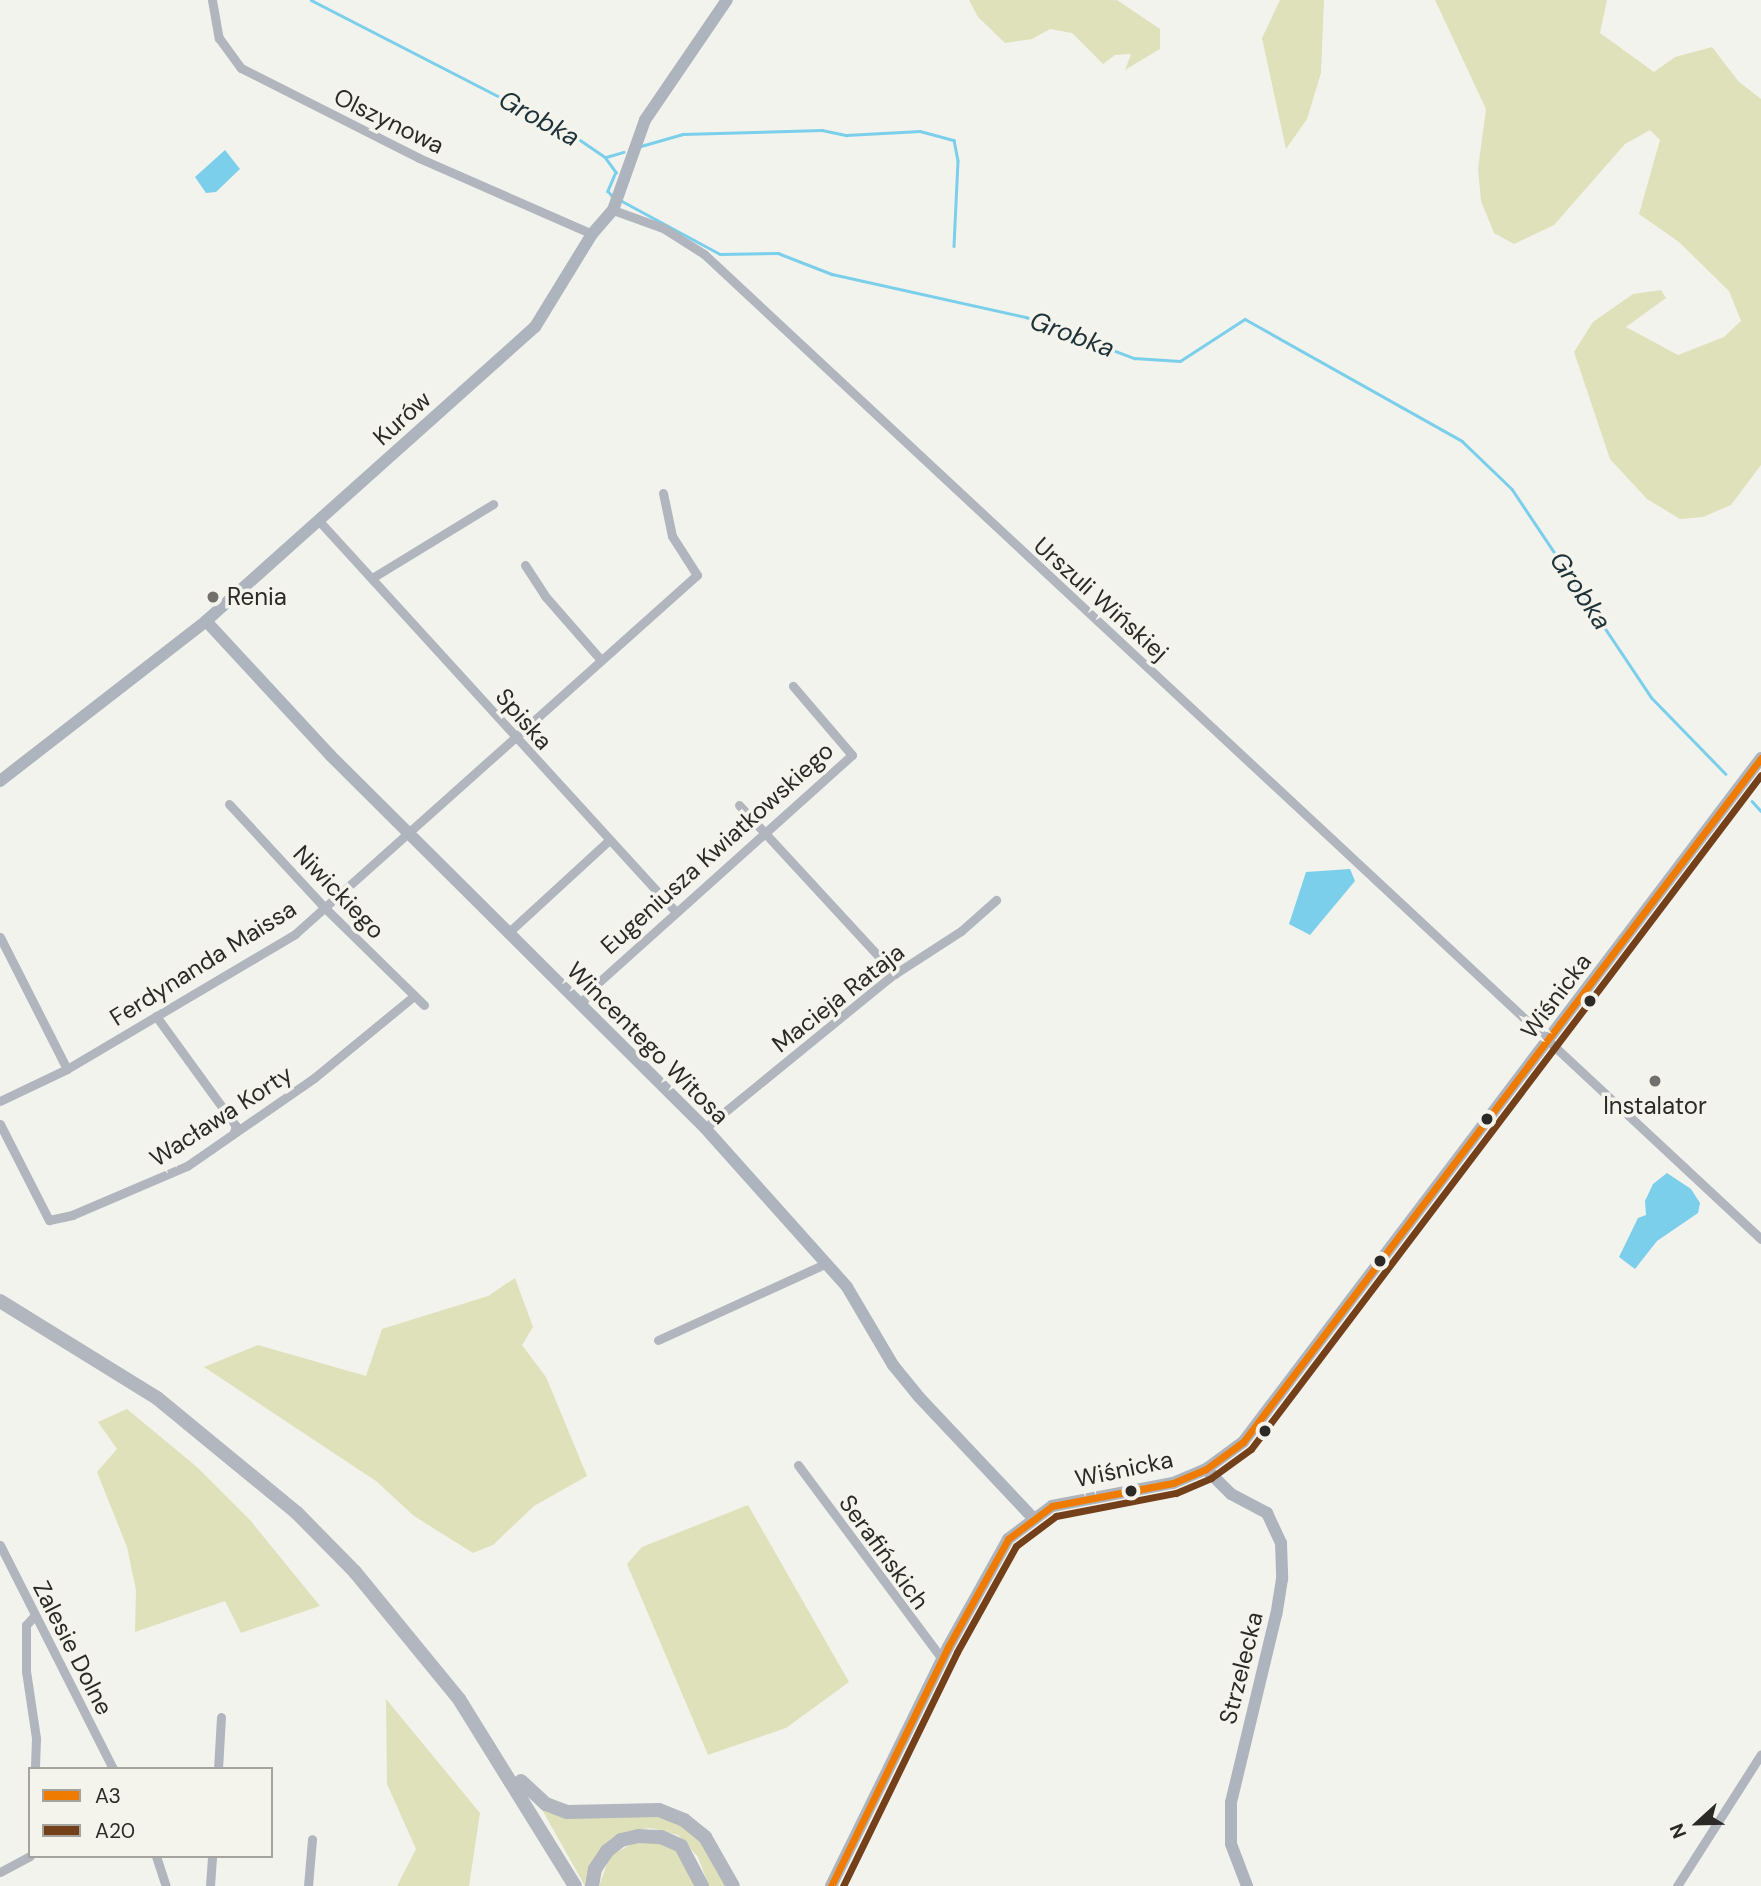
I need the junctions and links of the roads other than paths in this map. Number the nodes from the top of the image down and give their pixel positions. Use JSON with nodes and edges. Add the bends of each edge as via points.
{"nodes":[{"id":1,"x":212,"y":0,"type":"edge"},
{"id":2,"x":727,"y":0,"type":"edge"},
{"id":3,"x":616,"y":204,"type":"junction"},
{"id":4,"x":592,"y":234,"type":"junction"},
{"id":5,"x":663,"y":493,"type":"dead end"},
{"id":6,"x":493,"y":503,"type":"dead end"},
{"id":7,"x":320,"y":522,"type":"junction"},
{"id":8,"x":525,"y":565,"type":"dead end"},
{"id":9,"x":372,"y":578,"type":"junction"},
{"id":10,"x":206,"y":621,"type":"junction"},
{"id":11,"x":601,"y":660,"type":"junction"},
{"id":12,"x":793,"y":687,"type":"dead end"},
{"id":13,"x":515,"y":738,"type":"junction"},
{"id":14,"x":1761,"y":758,"type":"edge"},
{"id":15,"x":0,"y":781,"type":"edge"},
{"id":16,"x":229,"y":804,"type":"dead end"},
{"id":17,"x":739,"y":805,"type":"dead end"},
{"id":18,"x":765,"y":833,"type":"junction"},
{"id":19,"x":410,"y":834,"type":"junction"},
{"id":20,"x":608,"y":841,"type":"junction"},
{"id":21,"x":996,"y":900,"type":"dead end"},
{"id":22,"x":324,"y":907,"type":"junction"},
{"id":23,"x":676,"y":912,"type":"junction"},
{"id":24,"x":508,"y":933,"type":"junction"},
{"id":25,"x":0,"y":937,"type":"edge"},
{"id":26,"x":895,"y":974,"type":"junction"},
{"id":27,"x":414,"y":996,"type":"junction"},
{"id":28,"x":424,"y":1005,"type":"dead end"},
{"id":29,"x":580,"y":1005,"type":"junction"},
{"id":30,"x":156,"y":1016,"type":"junction"},
{"id":31,"x":1548,"y":1041,"type":"junction"},
{"id":32,"x":67,"y":1069,"type":"junction"},
{"id":33,"x":0,"y":1101,"type":"edge"},
{"id":34,"x":0,"y":1124,"type":"edge"},
{"id":35,"x":705,"y":1128,"type":"junction"},
{"id":36,"x":234,"y":1132,"type":"junction"},
{"id":37,"x":1761,"y":1239,"type":"edge"},
{"id":38,"x":827,"y":1263,"type":"junction"},
{"id":39,"x":0,"y":1301,"type":"edge"},
{"id":40,"x":658,"y":1340,"type":"dead end"},
{"id":41,"x":798,"y":1465,"type":"dead end"},
{"id":42,"x":1206,"y":1469,"type":"junction"},
{"id":43,"x":1032,"y":1517,"type":"junction"},
{"id":44,"x":0,"y":1545,"type":"edge"},
{"id":45,"x":35,"y":1615,"type":"junction"},
{"id":46,"x":942,"y":1659,"type":"junction"},
{"id":47,"x":221,"y":1717,"type":"dead end"},
{"id":48,"x":1761,"y":1754,"type":"edge"},
{"id":49,"x":499,"y":1757,"type":"junction"},
{"id":50,"x":35,"y":1767,"type":"edge"},
{"id":51,"x":112,"y":1767,"type":"edge"},
{"id":52,"x":218,"y":1767,"type":"edge"},
{"id":53,"x":312,"y":1839,"type":"dead end"},
{"id":54,"x":28,"y":1857,"type":"edge"},
{"id":55,"x":157,"y":1858,"type":"edge"},
{"id":56,"x":212,"y":1858,"type":"edge"},
{"id":57,"x":723,"y":1866,"type":"junction"},
{"id":58,"x":0,"y":1872,"type":"edge"},
{"id":59,"x":572,"y":1882,"type":"edge"},
{"id":60,"x":166,"y":1886,"type":"edge"},
{"id":61,"x":210,"y":1886,"type":"edge"},
{"id":62,"x":308,"y":1886,"type":"edge"},
{"id":63,"x":592,"y":1886,"type":"edge"},
{"id":64,"x":702,"y":1886,"type":"edge"},
{"id":65,"x":733,"y":1886,"type":"edge"},
{"id":66,"x":739,"y":1886,"type":"edge"},
{"id":67,"x":831,"y":1886,"type":"edge"},
{"id":68,"x":1247,"y":1886,"type":"edge"},
{"id":69,"x":1677,"y":1886,"type":"edge"}],
"edges":[{"from":1,"to":4,"type":"street","name":"Olszynowa","via":[[219,38],[242,68],[419,158]]},
{"from":2,"to":3,"type":"street","name":"Kurów","via":[[645,120]]},
{"from":3,"to":4,"type":"street","name":"Kurów"},
{"from":3,"to":31,"type":"street","name":"Urszuli Wińskiej","via":[[686,239],[704,254]]},
{"from":4,"to":7,"type":"street","name":"Kurów","via":[[535,327]]},
{"from":5,"to":11,"type":"street","name":"Ferdynanda Maissa","via":[[672,536],[697,575]]},
{"from":6,"to":9,"type":"street"},
{"from":7,"to":9,"type":"street","name":"Spiska"},
{"from":7,"to":10,"type":"street","name":"Kurów"},
{"from":8,"to":11,"type":"street","via":[[545,596]]},
{"from":9,"to":13,"type":"street","name":"Spiska"},
{"from":10,"to":15,"type":"street","name":"Kurów"},
{"from":10,"to":19,"type":"street","name":"Wincentego Witosa"},
{"from":11,"to":13,"type":"street","name":"Ferdynanda Maissa"},
{"from":12,"to":18,"type":"street","name":"Eugeniusza Kwiatkowskiego","via":[[852,755]]},
{"from":13,"to":19,"type":"street","name":"Ferdynanda Maissa"},
{"from":13,"to":20,"type":"street","name":"Spiska"},
{"from":14,"to":31,"type":"street","name":"Wiśnicka"},
{"from":16,"to":22,"type":"street","name":"Niwickiego"},
{"from":17,"to":18,"type":"street"},
{"from":18,"to":23,"type":"street","name":"Eugeniusza Kwiatkowskiego"},
{"from":18,"to":26,"type":"street"},
{"from":19,"to":22,"type":"street","name":"Ferdynanda Maissa"},
{"from":19,"to":24,"type":"street","name":"Wincentego Witosa"},
{"from":20,"to":23,"type":"street","name":"Spiska"},
{"from":20,"to":24,"type":"street"},
{"from":21,"to":26,"type":"street","name":"Macieja Rataja","via":[[961,931]]},
{"from":22,"to":27,"type":"street","name":"Niwickiego"},
{"from":22,"to":30,"type":"street","name":"Ferdynanda Maissa","via":[[295,934]]},
{"from":23,"to":29,"type":"street","name":"Eugeniusza Kwiatkowskiego","via":[[590,990]]},
{"from":24,"to":29,"type":"street","name":"Wincentego Witosa"},
{"from":25,"to":32,"type":"street"},
{"from":26,"to":35,"type":"street","name":"Macieja Rataja"},
{"from":27,"to":28,"type":"street","name":"Niwickiego"},
{"from":27,"to":36,"type":"street","name":"Wacława Korty","via":[[314,1078]]},
{"from":29,"to":35,"type":"street","name":"Wincentego Witosa"},
{"from":30,"to":32,"type":"street","name":"Ferdynanda Maissa"},
{"from":30,"to":36,"type":"street","via":[[236,1126]]},
{"from":31,"to":37,"type":"street","name":"Urszuli Wińskiej"},
{"from":31,"to":42,"type":"street","name":"Wiśnicka","via":[[1261,1421],[1243,1442]]},
{"from":32,"to":33,"type":"street","name":"Ferdynanda Maissa"},
{"from":34,"to":36,"type":"street","name":"Wacława Korty","via":[[49,1220],[144,1188],[187,1166]]},
{"from":35,"to":38,"type":"street","name":"Wincentego Witosa"},
{"from":38,"to":40,"type":"street"},
{"from":38,"to":43,"type":"street","name":"Wincentego Witosa","via":[[902,1376]]},
{"from":39,"to":49,"type":"main road","via":[[157,1398],[297,1513],[425,1653]]},
{"from":41,"to":46,"type":"street","name":"Serafińskich"},
{"from":42,"to":43,"type":"street","name":"Wiśnicka","via":[[1153,1488],[1083,1497]]},
{"from":42,"to":68,"type":"street","name":"Strzelecka","via":[[1220,1487],[1267,1513],[1279,1534],[1283,1559],[1276,1615],[1231,1802],[1231,1844]]},
{"from":43,"to":46,"type":"street","name":"Wiśnicka","via":[[1008,1539]]},
{"from":44,"to":45,"type":"street","name":"Zalesie Dolne"},
{"from":45,"to":50,"type":"street","via":[[26,1625],[26,1671],[36,1738]]},
{"from":45,"to":51,"type":"street","name":"Zalesie Dolne"},
{"from":46,"to":67,"type":"street","name":"Wiśnicka"},
{"from":47,"to":52,"type":"street"},
{"from":48,"to":69,"type":"street"},
{"from":49,"to":57,"type":"main road","via":[[537,1797],[556,1809],[589,1815],[659,1811],[684,1820],[705,1837]]},
{"from":49,"to":59,"type":"main road"},
{"from":53,"to":62,"type":"street"},
{"from":54,"to":58,"type":"street"},
{"from":55,"to":60,"type":"street"},
{"from":56,"to":61,"type":"street"},
{"from":57,"to":65,"type":"main road"},
{"from":57,"to":66,"type":"main road"},
{"from":63,"to":64,"type":"main road","via":[[595,1869],[607,1851],[621,1840],[639,1836],[661,1837],[681,1846]]}]}
